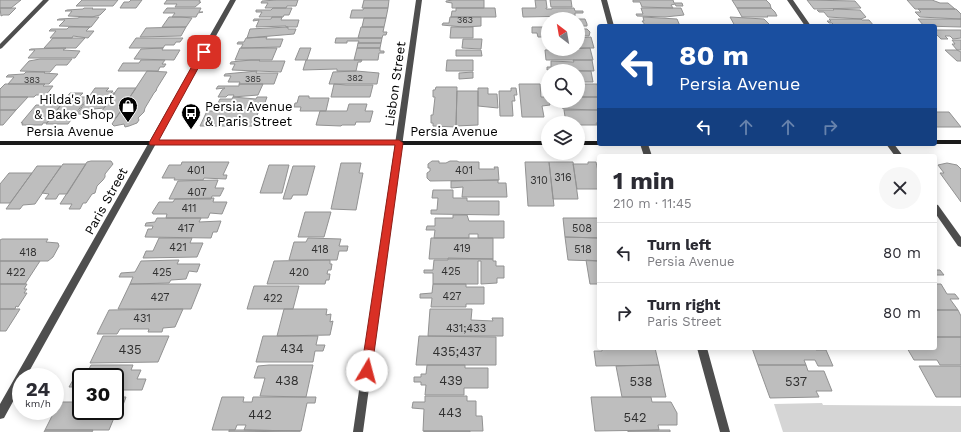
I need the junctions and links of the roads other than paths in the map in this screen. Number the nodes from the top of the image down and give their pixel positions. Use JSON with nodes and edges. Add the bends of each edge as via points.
{"nodes":[{"id":1,"x":46,"y":0,"type":"edge"},
{"id":2,"x":232,"y":0,"type":"edge"},
{"id":3,"x":419,"y":0,"type":"edge"},
{"id":4,"x":604,"y":0,"type":"edge"},
{"id":5,"x":790,"y":0,"type":"edge"},
{"id":6,"x":610,"y":24,"type":"edge"},
{"id":7,"x":807,"y":24,"type":"edge"},
{"id":8,"x":0,"y":47,"type":"edge"},
{"id":9,"x":937,"y":142,"type":"edge"},
{"id":10,"x":961,"y":142,"type":"edge"},
{"id":11,"x":0,"y":143,"type":"edge"},
{"id":12,"x":153,"y":143,"type":"junction"},
{"id":13,"x":399,"y":143,"type":"junction"},
{"id":14,"x":541,"y":143,"type":"edge"},
{"id":15,"x":585,"y":143,"type":"edge"},
{"id":16,"x":597,"y":143,"type":"edge"},
{"id":17,"x":937,"y":210,"type":"edge"},
{"id":18,"x":961,"y":244,"type":"edge"},
{"id":19,"x":703,"y":350,"type":"edge"},
{"id":20,"x":0,"y":414,"type":"edge"},
{"id":21,"x":358,"y":432,"type":"edge"},
{"id":22,"x":725,"y":432,"type":"edge"}],
"edges":[{"from":1,"to":8,"type":"street"},
{"from":2,"to":12,"type":"street","name":"Paris Street"},
{"from":3,"to":13,"type":"street","name":"Lisbon Street"},
{"from":4,"to":6,"type":"street"},
{"from":5,"to":7,"type":"street"},
{"from":9,"to":10,"type":"street"},
{"from":11,"to":12,"type":"street","name":"Persia Avenue"},
{"from":12,"to":13,"type":"street","name":"Persia Avenue"},
{"from":12,"to":20,"type":"street","name":"Paris Street"},
{"from":13,"to":14,"type":"street","name":"Persia Avenue"},
{"from":13,"to":21,"type":"street","name":"Lisbon Street"},
{"from":15,"to":16,"type":"street"},
{"from":17,"to":18,"type":"street"},
{"from":19,"to":22,"type":"street"}]}
